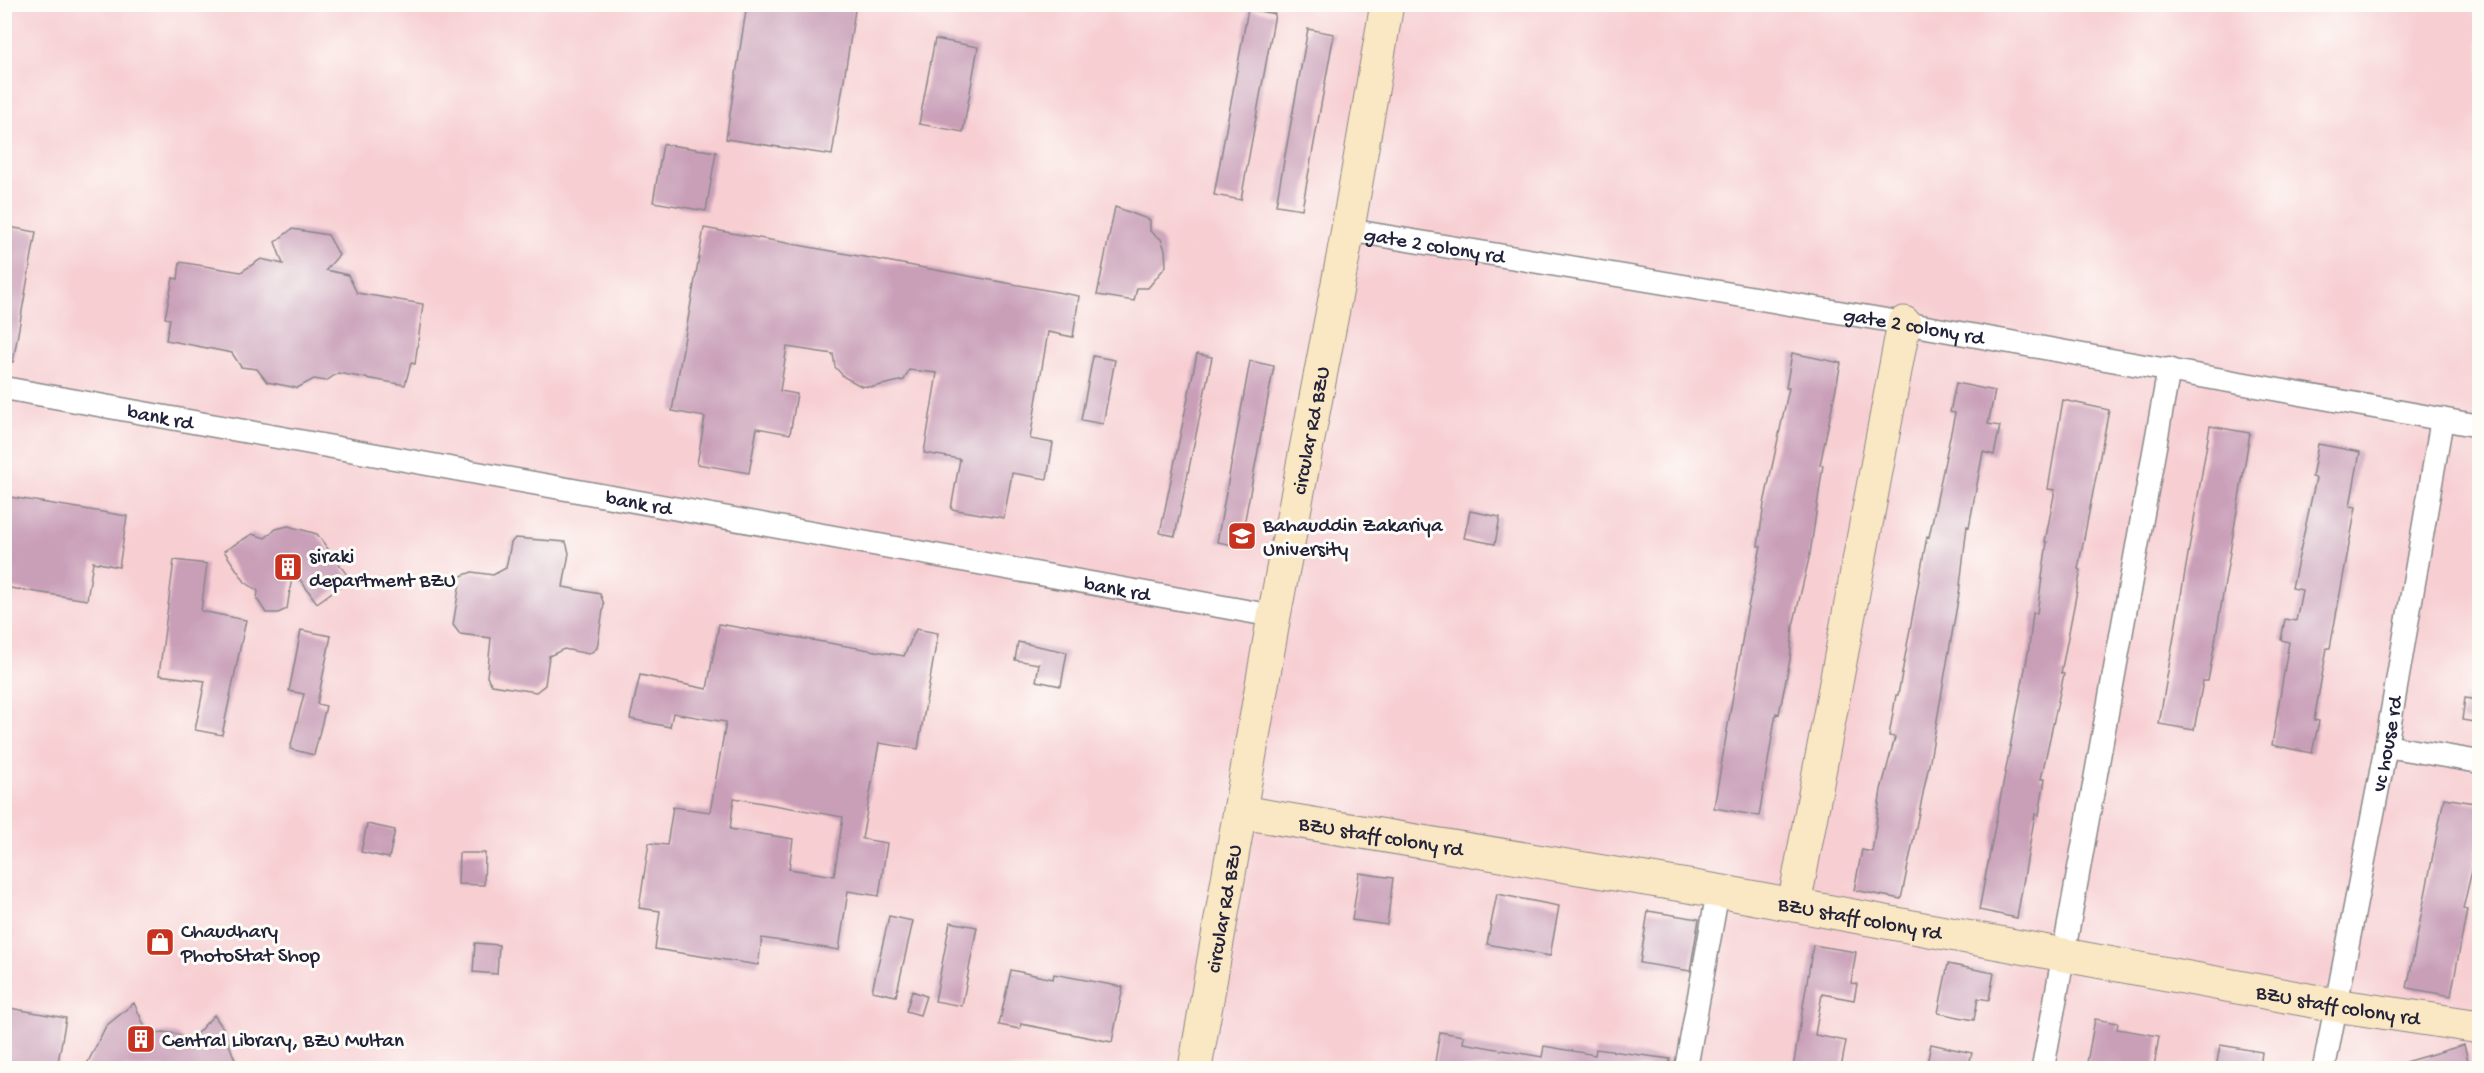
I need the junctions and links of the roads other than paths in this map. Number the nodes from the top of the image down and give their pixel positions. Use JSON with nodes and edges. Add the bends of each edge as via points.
{"nodes":[{"id":1,"x":1387,"y":4,"type":"edge"},
{"id":2,"x":1348,"y":230,"type":"junction"},
{"id":3,"x":1904,"y":323,"type":"junction"},
{"id":4,"x":2169,"y":369,"type":"junction"},
{"id":5,"x":4,"y":388,"type":"edge"},
{"id":6,"x":2442,"y":419,"type":"junction"},
{"id":7,"x":2480,"y":426,"type":"edge"},
{"id":8,"x":1274,"y":616,"type":"junction"},
{"id":9,"x":2386,"y":746,"type":"junction"},
{"id":10,"x":2480,"y":762,"type":"edge"},
{"id":11,"x":1241,"y":812,"type":"junction"},
{"id":12,"x":1718,"y":891,"type":"junction"},
{"id":13,"x":1794,"y":905,"type":"junction"},
{"id":14,"x":2064,"y":954,"type":"junction"},
{"id":15,"x":2335,"y":1005,"type":"junction"},
{"id":16,"x":2480,"y":1027,"type":"edge"},
{"id":17,"x":1195,"y":1068,"type":"edge"},
{"id":18,"x":1686,"y":1068,"type":"edge"},
{"id":19,"x":2043,"y":1068,"type":"edge"},
{"id":20,"x":2324,"y":1068,"type":"edge"}],
"edges":[{"from":1,"to":2,"type":"street","name":"circular Rd BZU"},
{"from":2,"to":3,"type":"street","name":"gate 2 colony rd"},
{"from":2,"to":8,"type":"street","name":"circular Rd BZU"},
{"from":3,"to":4,"type":"street","name":"gate 2 colony rd"},
{"from":3,"to":13,"type":"street"},
{"from":4,"to":6,"type":"street","name":"gate 2 colony rd"},
{"from":4,"to":14,"type":"street"},
{"from":5,"to":8,"type":"street","name":"bank rd"},
{"from":6,"to":7,"type":"street","name":"gate 2 colony rd"},
{"from":6,"to":9,"type":"street","name":"vc house rd"},
{"from":8,"to":11,"type":"street","name":"circular Rd BZU"},
{"from":9,"to":10,"type":"street"},
{"from":9,"to":15,"type":"street","name":"vc house rd"},
{"from":11,"to":12,"type":"street","name":"BZU staff colony rd"},
{"from":11,"to":17,"type":"street","name":"circular Rd BZU"},
{"from":12,"to":13,"type":"street","name":"BZU staff colony rd"},
{"from":12,"to":18,"type":"street"},
{"from":13,"to":14,"type":"street","name":"BZU staff colony rd"},
{"from":14,"to":15,"type":"street","name":"BZU staff colony rd"},
{"from":14,"to":19,"type":"street"},
{"from":15,"to":16,"type":"street","name":"BZU staff colony rd"},
{"from":15,"to":20,"type":"street","name":"vc house rd"}]}
